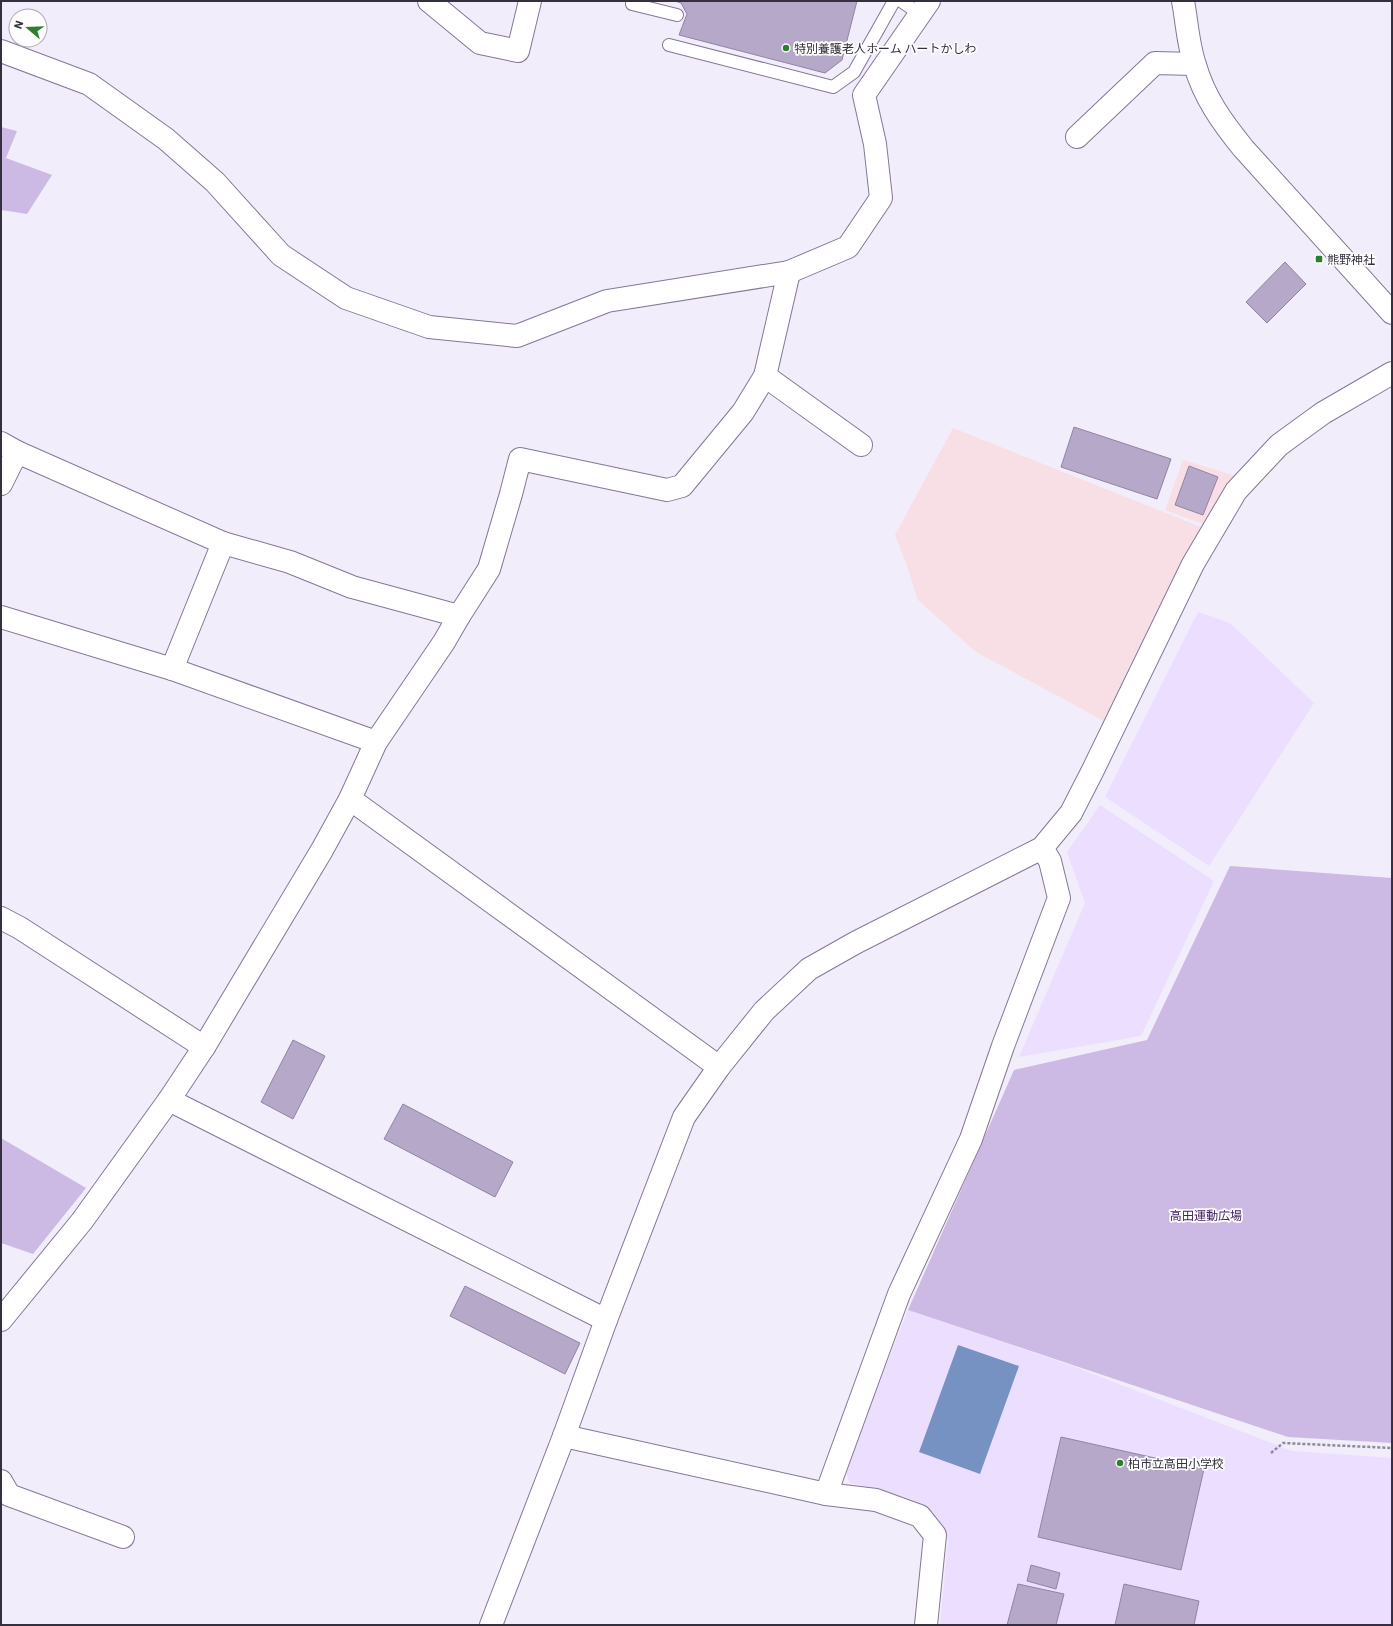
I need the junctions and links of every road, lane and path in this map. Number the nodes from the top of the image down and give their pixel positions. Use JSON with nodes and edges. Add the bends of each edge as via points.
{"nodes":[{"id":1,"x":429,"y":1,"type":"edge"},
{"id":2,"x":530,"y":1,"type":"edge"},
{"id":3,"x":894,"y":1,"type":"edge"},
{"id":4,"x":901,"y":1,"type":"edge"},
{"id":5,"x":1183,"y":1,"type":"edge"},
{"id":6,"x":632,"y":4,"type":"dead end"},
{"id":7,"x":924,"y":7,"type":"edge"},
{"id":8,"x":677,"y":15,"type":"dead end"},
{"id":9,"x":669,"y":45,"type":"dead end"},
{"id":10,"x":1,"y":51,"type":"edge"},
{"id":11,"x":1194,"y":64,"type":"junction"},
{"id":12,"x":1077,"y":137,"type":"dead end"},
{"id":13,"x":789,"y":272,"type":"junction"},
{"id":14,"x":1392,"y":313,"type":"edge"},
{"id":15,"x":1392,"y":373,"type":"edge"},
{"id":16,"x":765,"y":376,"type":"junction"},
{"id":17,"x":862,"y":445,"type":"dead end"},
{"id":18,"x":9,"y":447,"type":"edge"},
{"id":19,"x":1,"y":484,"type":"edge"},
{"id":20,"x":223,"y":543,"type":"junction"},
{"id":21,"x":459,"y":616,"type":"junction"},
{"id":22,"x":1,"y":617,"type":"edge"},
{"id":23,"x":172,"y":670,"type":"junction"},
{"id":24,"x":376,"y":742,"type":"junction"},
{"id":25,"x":350,"y":799,"type":"junction"},
{"id":26,"x":1042,"y":848,"type":"junction"},
{"id":27,"x":1,"y":918,"type":"edge"},
{"id":28,"x":204,"y":1047,"type":"junction"},
{"id":29,"x":718,"y":1067,"type":"junction"},
{"id":30,"x":169,"y":1100,"type":"junction"},
{"id":31,"x":1,"y":1320,"type":"edge"},
{"id":32,"x":606,"y":1320,"type":"junction"},
{"id":33,"x":564,"y":1436,"type":"junction"},
{"id":34,"x":1392,"y":1448,"type":"edge"},
{"id":35,"x":1272,"y":1452,"type":"dead end"},
{"id":36,"x":1,"y":1481,"type":"edge"},
{"id":37,"x":826,"y":1494,"type":"junction"},
{"id":38,"x":124,"y":1537,"type":"dead end"},
{"id":39,"x":491,"y":1625,"type":"edge"},
{"id":40,"x":926,"y":1625,"type":"edge"}],
"edges":[{"from":1,"to":2,"type":"street","via":[[480,43],[518,51]]},
{"from":3,"to":9,"type":"lane","via":[[854,72],[833,87]]},
{"from":4,"to":7,"type":"lane"},
{"from":5,"to":11,"type":"street"},
{"from":6,"to":8,"type":"lane"},
{"from":7,"to":13,"type":"street","via":[[864,95],[875,144],[881,198],[848,247]]},
{"from":10,"to":13,"type":"street","via":[[89,84],[166,139],[215,182],[281,255],[346,298],[429,327],[517,336],[607,301]]},
{"from":11,"to":12,"type":"street","via":[[1155,63]]},
{"from":11,"to":14,"type":"street","via":[[1206,95],[1221,121]]},
{"from":13,"to":16,"type":"street"},
{"from":15,"to":26,"type":"street","via":[[1323,413],[1279,445],[1236,491],[1193,564],[1070,813]]},
{"from":16,"to":17,"type":"street"},
{"from":16,"to":21,"type":"street","via":[[743,412],[682,486],[668,490],[520,459],[488,570]]},
{"from":18,"to":19,"type":"street"},
{"from":18,"to":20,"type":"street"},
{"from":20,"to":21,"type":"street","via":[[290,562],[352,587]]},
{"from":20,"to":23,"type":"street"},
{"from":21,"to":24,"type":"street"},
{"from":22,"to":23,"type":"street"},
{"from":23,"to":24,"type":"street"},
{"from":24,"to":25,"type":"street"},
{"from":25,"to":28,"type":"street"},
{"from":25,"to":29,"type":"street"},
{"from":26,"to":29,"type":"street","via":[[809,969],[764,1011]]},
{"from":26,"to":37,"type":"street","via":[[1050,861],[1059,898],[970,1139],[899,1294]]},
{"from":27,"to":28,"type":"street"},
{"from":28,"to":30,"type":"street"},
{"from":29,"to":32,"type":"street","via":[[684,1117]]},
{"from":30,"to":31,"type":"street","via":[[82,1221]]},
{"from":30,"to":32,"type":"street"},
{"from":32,"to":33,"type":"street"},
{"from":33,"to":37,"type":"street"},
{"from":33,"to":39,"type":"street"},
{"from":34,"to":35,"type":"path","via":[[1283,1443]]},
{"from":36,"to":38,"type":"street","via":[[9,1495]]},
{"from":37,"to":40,"type":"street","via":[[876,1500],[920,1516],[935,1535]]}]}
